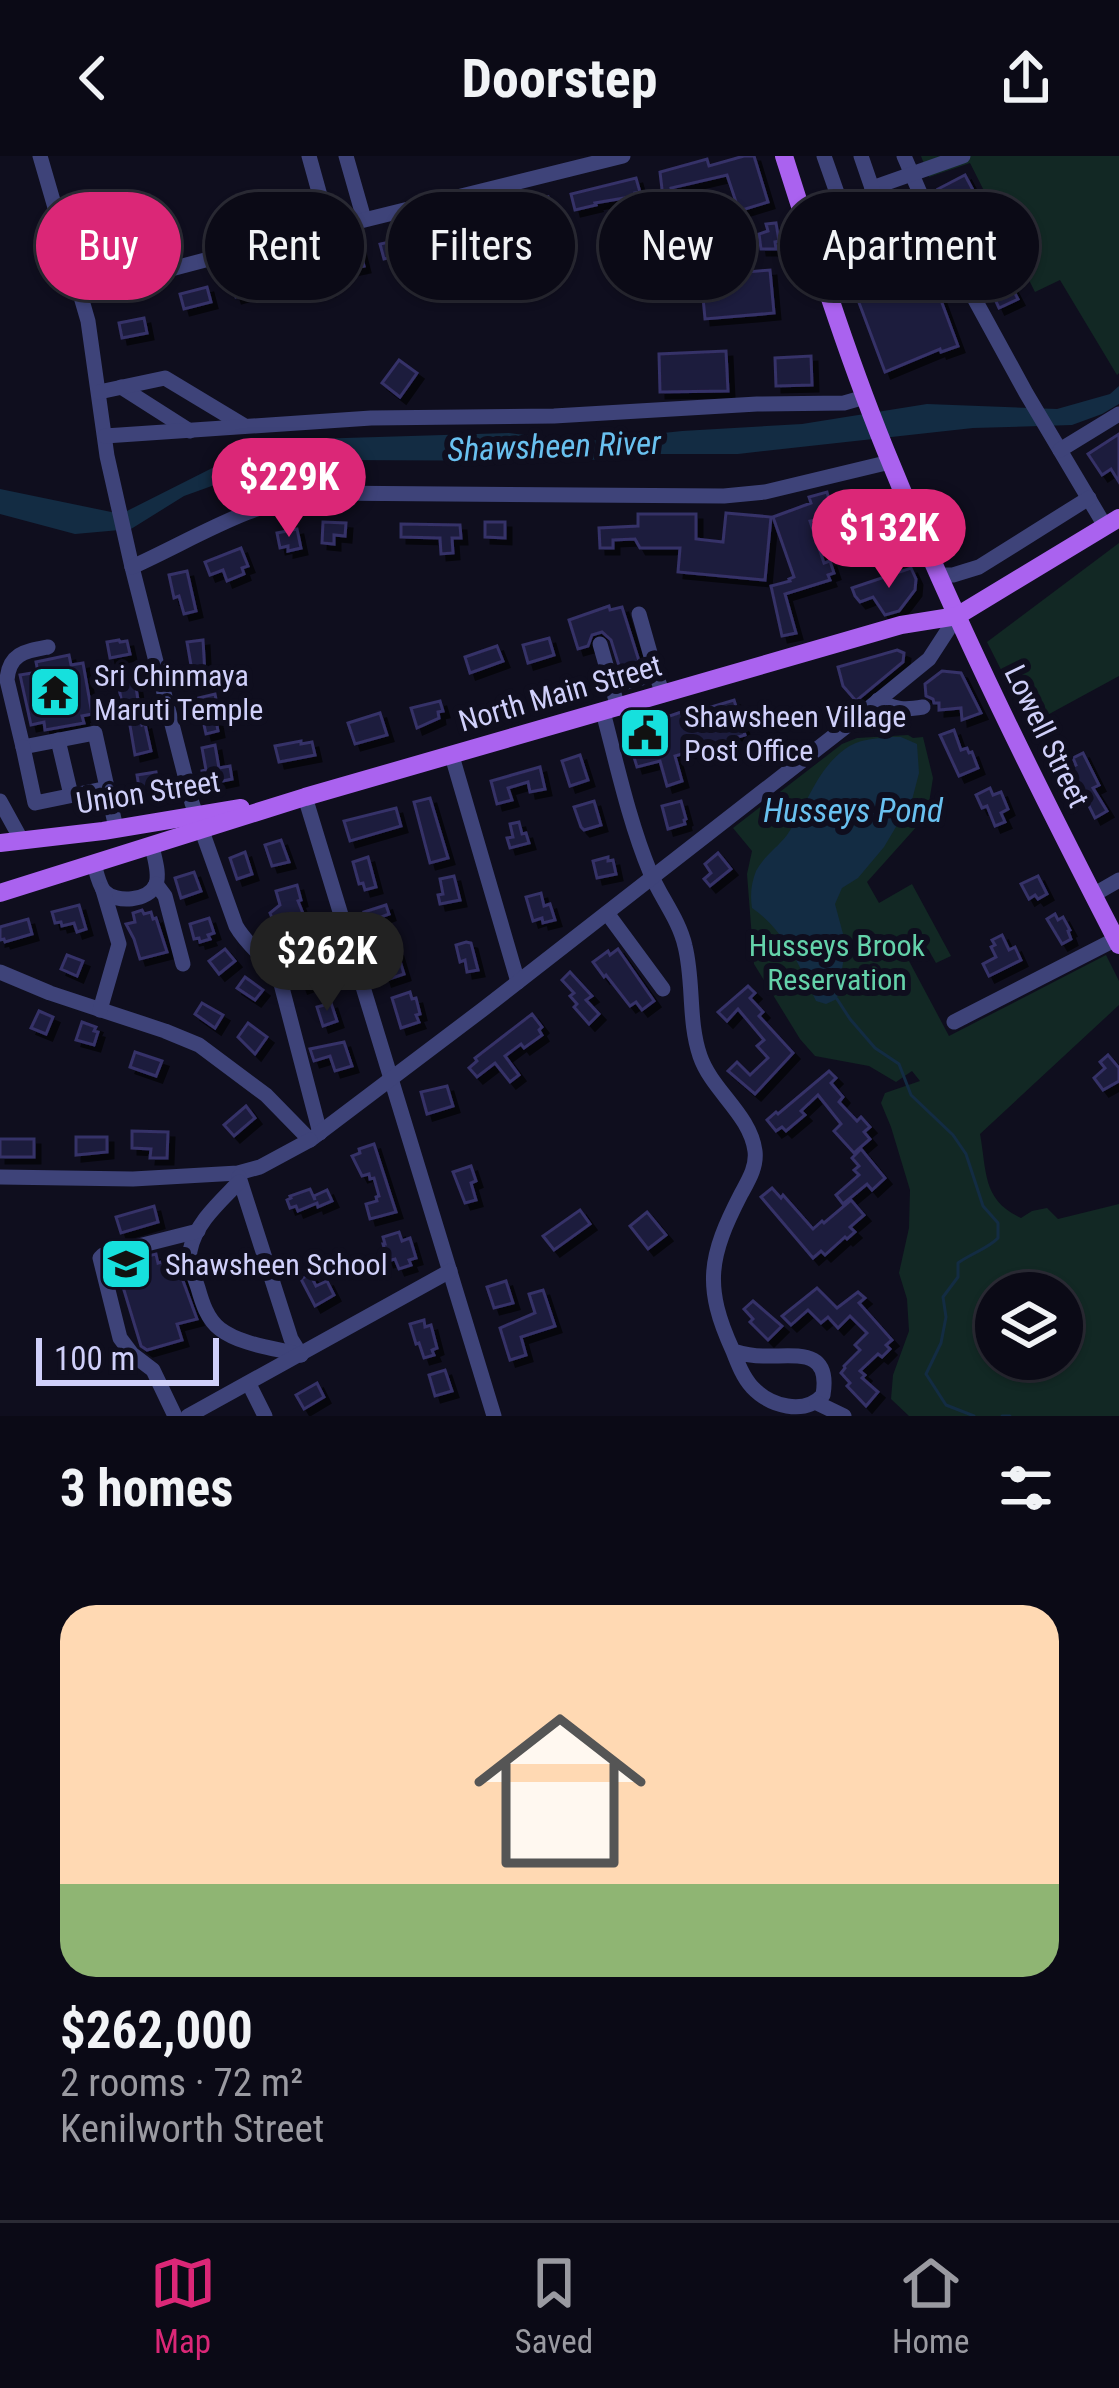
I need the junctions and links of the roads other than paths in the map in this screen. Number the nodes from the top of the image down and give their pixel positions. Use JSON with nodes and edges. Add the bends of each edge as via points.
{"nodes":[{"id":1,"x":40,"y":156,"type":"edge"},
{"id":2,"x":309,"y":156,"type":"edge"},
{"id":3,"x":346,"y":156,"type":"edge"},
{"id":4,"x":623,"y":156,"type":"edge"},
{"id":5,"x":784,"y":156,"type":"edge"},
{"id":6,"x":824,"y":156,"type":"edge"},
{"id":7,"x":861,"y":156,"type":"edge"},
{"id":8,"x":904,"y":156,"type":"edge"},
{"id":9,"x":963,"y":156,"type":"edge"},
{"id":10,"x":910,"y":175,"type":"junction"},
{"id":11,"x":872,"y":188,"type":"junction"},
{"id":12,"x":51,"y":192,"type":"edge"},
{"id":13,"x":319,"y":192,"type":"edge"},
{"id":14,"x":356,"y":192,"type":"edge"},
{"id":15,"x":796,"y":192,"type":"edge"},
{"id":16,"x":837,"y":192,"type":"edge"},
{"id":17,"x":873,"y":192,"type":"edge"},
{"id":18,"x":364,"y":219,"type":"edge"},
{"id":19,"x":82,"y":300,"type":"edge"},
{"id":20,"x":832,"y":300,"type":"edge"},
{"id":21,"x":121,"y":387,"type":"junction"},
{"id":22,"x":99,"y":392,"type":"junction"},
{"id":23,"x":867,"y":403,"type":"junction"},
{"id":24,"x":1119,"y":414,"type":"edge"},
{"id":25,"x":244,"y":426,"type":"junction"},
{"id":26,"x":190,"y":430,"type":"junction"},
{"id":27,"x":105,"y":436,"type":"junction"},
{"id":28,"x":1057,"y":444,"type":"junction"},
{"id":29,"x":887,"y":455,"type":"junction"},
{"id":30,"x":1089,"y":498,"type":"junction"},
{"id":31,"x":1112,"y":522,"type":"edge"},
{"id":32,"x":130,"y":559,"type":"junction"},
{"id":33,"x":938,"y":574,"type":"junction"},
{"id":34,"x":639,"y":614,"type":"dead end"},
{"id":35,"x":957,"y":616,"type":"junction"},
{"id":36,"x":600,"y":644,"type":"dead end"},
{"id":37,"x":48,"y":647,"type":"dead end"},
{"id":38,"x":656,"y":674,"type":"junction"},
{"id":39,"x":612,"y":686,"type":"junction"},
{"id":40,"x":663,"y":695,"type":"junction"},
{"id":41,"x":878,"y":700,"type":"junction"},
{"id":42,"x":923,"y":706,"type":"dead end"},
{"id":43,"x":610,"y":710,"type":"junction"},
{"id":44,"x":58,"y":740,"type":"junction"},
{"id":45,"x":23,"y":747,"type":"junction"},
{"id":46,"x":452,"y":755,"type":"junction"},
{"id":47,"x":108,"y":788,"type":"junction"},
{"id":48,"x":71,"y":795,"type":"junction"},
{"id":49,"x":305,"y":797,"type":"junction"},
{"id":50,"x":0,"y":801,"type":"edge"},
{"id":51,"x":198,"y":823,"type":"junction"},
{"id":52,"x":116,"y":828,"type":"junction"},
{"id":53,"x":22,"y":841,"type":"junction"},
{"id":54,"x":0,"y":844,"type":"edge"},
{"id":55,"x":152,"y":846,"type":"junction"},
{"id":56,"x":94,"y":864,"type":"junction"},
{"id":57,"x":652,"y":877,"type":"junction"},
{"id":58,"x":1119,"y":880,"type":"edge"},
{"id":59,"x":156,"y":884,"type":"junction"},
{"id":60,"x":103,"y":890,"type":"junction"},
{"id":61,"x":0,"y":893,"type":"edge"},
{"id":62,"x":1093,"y":895,"type":"junction"},
{"id":63,"x":607,"y":913,"type":"junction"},
{"id":64,"x":1118,"y":942,"type":"edge"},
{"id":65,"x":183,"y":964,"type":"dead end"},
{"id":66,"x":0,"y":973,"type":"edge"},
{"id":67,"x":518,"y":982,"type":"junction"},
{"id":68,"x":663,"y":989,"type":"dead end"},
{"id":69,"x":100,"y":1010,"type":"junction"},
{"id":70,"x":954,"y":1022,"type":"dead end"},
{"id":71,"x":391,"y":1080,"type":"junction"},
{"id":72,"x":315,"y":1137,"type":"junction"},
{"id":73,"x":0,"y":1178,"type":"edge"},
{"id":74,"x":239,"y":1178,"type":"junction"},
{"id":75,"x":198,"y":1231,"type":"junction"},
{"id":76,"x":450,"y":1271,"type":"junction"},
{"id":77,"x":733,"y":1352,"type":"junction"},
{"id":78,"x":301,"y":1355,"type":"junction"},
{"id":79,"x":249,"y":1384,"type":"junction"},
{"id":80,"x":817,"y":1403,"type":"junction"},
{"id":81,"x":175,"y":1416,"type":"edge"},
{"id":82,"x":188,"y":1416,"type":"edge"},
{"id":83,"x":265,"y":1416,"type":"edge"},
{"id":84,"x":494,"y":1416,"type":"edge"},
{"id":85,"x":844,"y":1416,"type":"edge"}],
"edges":[{"from":1,"to":12,"type":"street"},
{"from":2,"to":13,"type":"street"},
{"from":3,"to":14,"type":"street"},
{"from":4,"to":18,"type":"street"},
{"from":5,"to":15,"type":"main road","name":"Lowell Street"},
{"from":6,"to":16,"type":"street"},
{"from":7,"to":11,"type":"street"},
{"from":8,"to":10,"type":"street"},
{"from":9,"to":10,"type":"street"},
{"from":10,"to":11,"type":"street"},
{"from":10,"to":28,"type":"street"},
{"from":11,"to":17,"type":"street"},
{"from":19,"to":22,"type":"street"},
{"from":20,"to":23,"type":"main road","name":"Lowell Street"},
{"from":21,"to":22,"type":"street"},
{"from":21,"to":25,"type":"street","via":[[165,378]]},
{"from":21,"to":26,"type":"street"},
{"from":22,"to":27,"type":"street"},
{"from":23,"to":25,"type":"street"},
{"from":23,"to":29,"type":"main road","name":"Lowell Street"},
{"from":24,"to":28,"type":"street"},
{"from":25,"to":26,"type":"street"},
{"from":26,"to":27,"type":"street"},
{"from":27,"to":32,"type":"street"},
{"from":28,"to":30,"type":"street"},
{"from":29,"to":32,"type":"street","via":[[765,492],[724,496],[304,495],[251,508]]},
{"from":29,"to":33,"type":"main road","name":"Lowell Street"},
{"from":30,"to":31,"type":"street"},
{"from":30,"to":33,"type":"street","via":[[979,567]]},
{"from":31,"to":35,"type":"main road","name":"North Main Street"},
{"from":32,"to":51,"type":"street"},
{"from":33,"to":35,"type":"main road","name":"Lowell Street"},
{"from":34,"to":38,"type":"street"},
{"from":35,"to":40,"type":"main road","name":"North Main Street"},
{"from":35,"to":41,"type":"street","via":[[929,659]]},
{"from":35,"to":62,"type":"main road","name":"Lowell Street"},
{"from":36,"to":39,"type":"street"},
{"from":37,"to":45,"type":"street","via":[[16,656],[8,669]]},
{"from":38,"to":39,"type":"street"},
{"from":38,"to":40,"type":"street"},
{"from":39,"to":43,"type":"street"},
{"from":40,"to":43,"type":"main road","name":"North Main Street"},
{"from":41,"to":42,"type":"street","via":[[905,710]]},
{"from":41,"to":57,"type":"street"},
{"from":43,"to":46,"type":"main road","name":"North Main Street"},
{"from":43,"to":57,"type":"street"},
{"from":44,"to":45,"type":"street"},
{"from":44,"to":47,"type":"street","via":[[95,733]]},
{"from":44,"to":48,"type":"street"},
{"from":45,"to":48,"type":"street","via":[[35,802]]},
{"from":46,"to":49,"type":"main road","name":"North Main Street"},
{"from":46,"to":67,"type":"street"},
{"from":47,"to":48,"type":"street"},
{"from":47,"to":52,"type":"street"},
{"from":49,"to":51,"type":"main road","name":"Union Street"},
{"from":49,"to":71,"type":"street"},
{"from":50,"to":53,"type":"street"},
{"from":51,"to":52,"type":"main road","name":"Union Street"},
{"from":51,"to":55,"type":"main road"},
{"from":51,"to":72,"type":"street","via":[[236,926],[280,980]]},
{"from":52,"to":53,"type":"main road","name":"Union Street"},
{"from":53,"to":54,"type":"main road","name":"Union Street"},
{"from":55,"to":56,"type":"main road"},
{"from":55,"to":59,"type":"street"},
{"from":56,"to":60,"type":"street"},
{"from":56,"to":61,"type":"main road"},
{"from":57,"to":63,"type":"street"},
{"from":57,"to":77,"type":"street","via":[[685,944],[703,1063],[755,1149],[714,1260],[719,1317]]},
{"from":58,"to":62,"type":"street"},
{"from":59,"to":60,"type":"street","via":[[134,898]]},
{"from":59,"to":65,"type":"street"},
{"from":60,"to":69,"type":"street","via":[[119,944]]},
{"from":62,"to":64,"type":"main road","name":"Lowell Street"},
{"from":63,"to":67,"type":"street"},
{"from":63,"to":68,"type":"street"},
{"from":64,"to":70,"type":"street"},
{"from":66,"to":69,"type":"street"},
{"from":67,"to":71,"type":"street"},
{"from":69,"to":72,"type":"street","via":[[199,1045]]},
{"from":71,"to":72,"type":"street"},
{"from":71,"to":76,"type":"street"},
{"from":72,"to":74,"type":"street"},
{"from":73,"to":74,"type":"street"},
{"from":74,"to":75,"type":"street"},
{"from":74,"to":78,"type":"street"},
{"from":75,"to":78,"type":"street","via":[[190,1261],[211,1320],[237,1338]]},
{"from":75,"to":81,"type":"street","via":[[100,1258],[120,1339],[153,1370]]},
{"from":76,"to":78,"type":"street"},
{"from":76,"to":84,"type":"street"},
{"from":77,"to":80,"type":"street","via":[[766,1398],[798,1408]]},
{"from":77,"to":80,"type":"street","via":[[811,1357],[824,1384]]},
{"from":78,"to":79,"type":"street"},
{"from":79,"to":82,"type":"street"},
{"from":79,"to":83,"type":"street"},
{"from":80,"to":85,"type":"street"}]}
